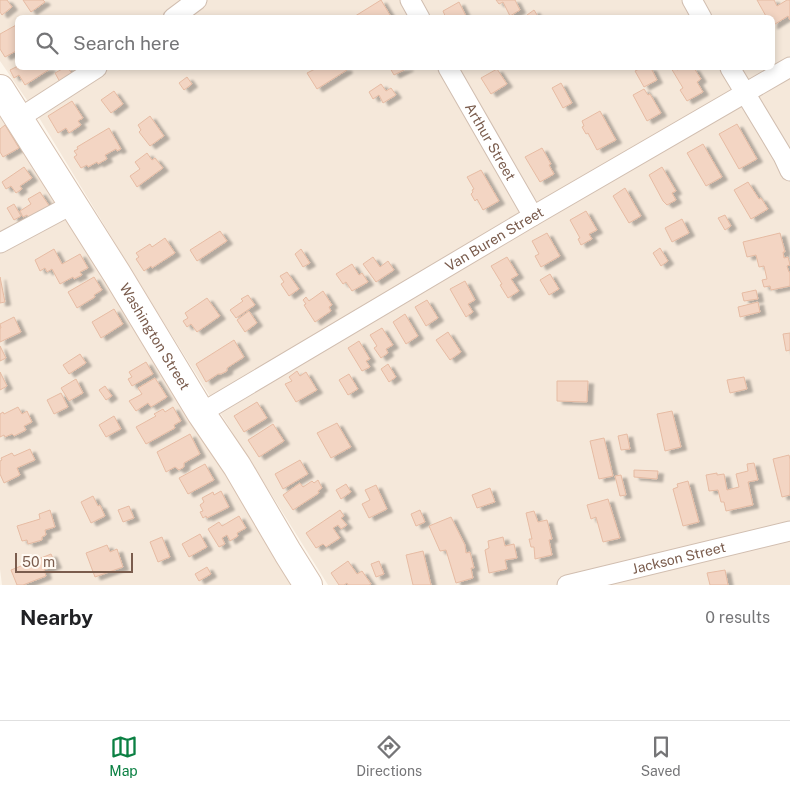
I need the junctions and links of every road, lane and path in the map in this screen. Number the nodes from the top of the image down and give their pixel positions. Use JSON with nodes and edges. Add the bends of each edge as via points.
{"nodes":[{"id":1,"x":197,"y":0,"type":"edge"},
{"id":2,"x":692,"y":0,"type":"edge"},
{"id":3,"x":177,"y":15,"type":"edge"},
{"id":4,"x":700,"y":15,"type":"edge"},
{"id":5,"x":790,"y":67,"type":"edge"},
{"id":6,"x":93,"y":70,"type":"edge"},
{"id":7,"x":449,"y":70,"type":"edge"},
{"id":8,"x":731,"y":70,"type":"edge"},
{"id":9,"x":0,"y":89,"type":"edge"},
{"id":10,"x":745,"y":93,"type":"junction"},
{"id":11,"x":18,"y":119,"type":"junction"},
{"id":12,"x":790,"y":171,"type":"edge"},
{"id":13,"x":72,"y":204,"type":"junction"},
{"id":14,"x":533,"y":216,"type":"junction"},
{"id":15,"x":0,"y":243,"type":"edge"},
{"id":16,"x":201,"y":413,"type":"junction"},
{"id":17,"x":790,"y":531,"type":"edge"},
{"id":18,"x":308,"y":585,"type":"edge"},
{"id":19,"x":567,"y":585,"type":"edge"}],
"edges":[{"from":1,"to":3,"type":"street"},
{"from":2,"to":4,"type":"street"},
{"from":5,"to":10,"type":"street","name":"Van Buren Street"},
{"from":6,"to":11,"type":"street"},
{"from":7,"to":14,"type":"street","name":"Arthur Street"},
{"from":8,"to":10,"type":"street"},
{"from":9,"to":11,"type":"street","name":"Washington Street"},
{"from":10,"to":12,"type":"street"},
{"from":10,"to":14,"type":"street","name":"Van Buren Street"},
{"from":11,"to":13,"type":"street","name":"Washington Street"},
{"from":13,"to":15,"type":"street"},
{"from":13,"to":16,"type":"street","name":"Washington Street"},
{"from":14,"to":16,"type":"street","name":"Van Buren Street"},
{"from":16,"to":18,"type":"street","name":"Washington Street"},
{"from":17,"to":19,"type":"street","name":"Jackson Street"}]}
